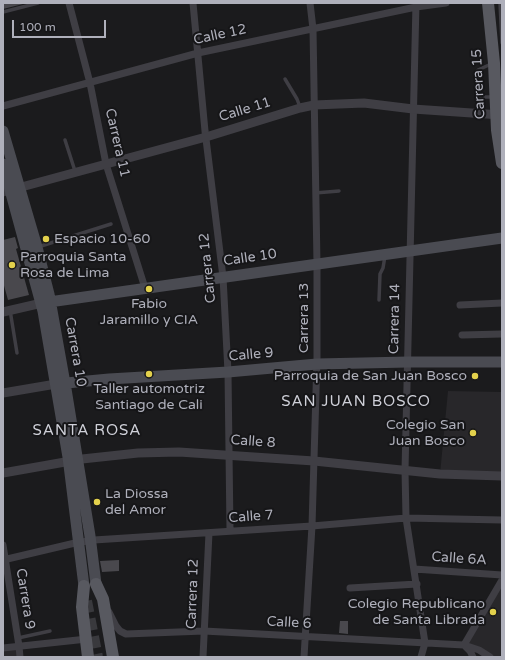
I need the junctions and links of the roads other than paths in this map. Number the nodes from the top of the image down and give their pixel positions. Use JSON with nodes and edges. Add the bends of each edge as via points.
{"nodes":[{"id":1,"x":38,"y":3,"type":"edge"},
{"id":2,"x":69,"y":3,"type":"edge"},
{"id":3,"x":193,"y":3,"type":"edge"},
{"id":4,"x":310,"y":3,"type":"edge"},
{"id":5,"x":446,"y":3,"type":"edge"},
{"id":6,"x":488,"y":3,"type":"edge"},
{"id":7,"x":500,"y":3,"type":"edge"},
{"id":8,"x":416,"y":5,"type":"edge"},
{"id":9,"x":3,"y":12,"type":"edge"},
{"id":10,"x":495,"y":26,"type":"dead end"},
{"id":11,"x":313,"y":29,"type":"junction"},
{"id":12,"x":502,"y":43,"type":"edge"},
{"id":13,"x":198,"y":53,"type":"junction"},
{"id":14,"x":494,"y":63,"type":"junction"},
{"id":15,"x":478,"y":78,"type":"dead end"},
{"id":16,"x":285,"y":79,"type":"dead end"},
{"id":17,"x":90,"y":83,"type":"junction"},
{"id":18,"x":478,"y":85,"type":"dead end"},
{"id":19,"x":478,"y":96,"type":"junction"},
{"id":20,"x":496,"y":97,"type":"junction"},
{"id":21,"x":314,"y":105,"type":"junction"},
{"id":22,"x":3,"y":106,"type":"edge"},
{"id":23,"x":300,"y":108,"type":"junction"},
{"id":24,"x":413,"y":109,"type":"junction"},
{"id":25,"x":477,"y":113,"type":"junction"},
{"id":26,"x":500,"y":115,"type":"edge"},
{"id":27,"x":3,"y":131,"type":"edge"},
{"id":28,"x":206,"y":137,"type":"junction"},
{"id":29,"x":66,"y":140,"type":"dead end"},
{"id":30,"x":502,"y":140,"type":"edge"},
{"id":31,"x":502,"y":163,"type":"edge"},
{"id":32,"x":3,"y":164,"type":"edge"},
{"id":33,"x":106,"y":164,"type":"junction"},
{"id":34,"x":76,"y":172,"type":"junction"},
{"id":35,"x":11,"y":190,"type":"edge"},
{"id":36,"x":339,"y":191,"type":"dead end"},
{"id":37,"x":315,"y":193,"type":"junction"},
{"id":38,"x":111,"y":224,"type":"dead end"},
{"id":39,"x":502,"y":238,"type":"edge"},
{"id":40,"x":37,"y":247,"type":"junction"},
{"id":41,"x":410,"y":251,"type":"junction"},
{"id":42,"x":385,"y":255,"type":"junction"},
{"id":43,"x":317,"y":264,"type":"junction"},
{"id":44,"x":223,"y":277,"type":"junction"},
{"id":45,"x":145,"y":288,"type":"junction"},
{"id":46,"x":379,"y":300,"type":"dead end"},
{"id":47,"x":46,"y":302,"type":"junction"},
{"id":48,"x":502,"y":303,"type":"edge"},
{"id":49,"x":460,"y":305,"type":"dead end"},
{"id":50,"x":6,"y":311,"type":"edge"},
{"id":51,"x":502,"y":334,"type":"edge"},
{"id":52,"x":462,"y":335,"type":"dead end"},
{"id":53,"x":18,"y":352,"type":"dead end"},
{"id":54,"x":408,"y":362,"type":"junction"},
{"id":55,"x":502,"y":362,"type":"edge"},
{"id":56,"x":317,"y":364,"type":"junction"},
{"id":57,"x":228,"y":372,"type":"junction"},
{"id":58,"x":61,"y":383,"type":"junction"},
{"id":59,"x":3,"y":393,"type":"edge"},
{"id":60,"x":229,"y":454,"type":"junction"},
{"id":61,"x":73,"y":461,"type":"junction"},
{"id":62,"x":314,"y":461,"type":"junction"},
{"id":63,"x":405,"y":470,"type":"junction"},
{"id":64,"x":3,"y":473,"type":"edge"},
{"id":65,"x":502,"y":476,"type":"edge"},
{"id":66,"x":406,"y":518,"type":"junction"},
{"id":67,"x":502,"y":520,"type":"edge"},
{"id":68,"x":312,"y":526,"type":"junction"},
{"id":69,"x":230,"y":531,"type":"junction"},
{"id":70,"x":209,"y":533,"type":"junction"},
{"id":71,"x":91,"y":541,"type":"junction"},
{"id":72,"x":78,"y":543,"type":"junction"},
{"id":73,"x":3,"y":545,"type":"edge"},
{"id":74,"x":4,"y":560,"type":"edge"},
{"id":75,"x":414,"y":569,"type":"junction"},
{"id":76,"x":502,"y":575,"type":"edge"},
{"id":77,"x":502,"y":580,"type":"edge"},
{"id":78,"x":416,"y":584,"type":"junction"},
{"id":79,"x":96,"y":586,"type":"junction"},
{"id":80,"x":350,"y":588,"type":"dead end"},
{"id":81,"x":84,"y":589,"type":"joint"},
{"id":82,"x":103,"y":599,"type":"junction"},
{"id":83,"x":50,"y":631,"type":"dead end"},
{"id":84,"x":204,"y":631,"type":"junction"},
{"id":85,"x":306,"y":637,"type":"junction"},
{"id":86,"x":18,"y":638,"type":"junction"},
{"id":87,"x":87,"y":639,"type":"junction"},
{"id":88,"x":425,"y":644,"type":"junction"},
{"id":89,"x":464,"y":645,"type":"junction"},
{"id":90,"x":19,"y":646,"type":"junction"},
{"id":91,"x":3,"y":648,"type":"edge"},
{"id":92,"x":20,"y":657,"type":"edge"},
{"id":93,"x":88,"y":657,"type":"edge"},
{"id":94,"x":107,"y":657,"type":"edge"},
{"id":95,"x":113,"y":657,"type":"edge"},
{"id":96,"x":203,"y":657,"type":"edge"},
{"id":97,"x":304,"y":657,"type":"edge"},
{"id":98,"x":421,"y":657,"type":"edge"},
{"id":99,"x":473,"y":657,"type":"edge"},
{"id":100,"x":490,"y":657,"type":"edge"}],
"edges":[{"from":1,"to":9,"type":"lane"},
{"from":2,"to":17,"type":"street","name":"Carrera 11"},
{"from":3,"to":13,"type":"street","name":"Carrera 12"},
{"from":4,"to":11,"type":"street","name":"Carrera 13"},
{"from":5,"to":8,"type":"street","name":"Calle 12"},
{"from":6,"to":14,"type":"main road","name":"Carrera 15"},
{"from":7,"to":12,"type":"lane"},
{"from":8,"to":11,"type":"street","name":"Calle 12"},
{"from":8,"to":24,"type":"street","name":"Carrera 14"},
{"from":10,"to":26,"type":"lane"},
{"from":11,"to":13,"type":"street","name":"Calle 12"},
{"from":11,"to":21,"type":"street","name":"Carrera 13"},
{"from":13,"to":17,"type":"street","name":"Calle 12"},
{"from":13,"to":28,"type":"street","name":"Carrera 12"},
{"from":14,"to":15,"type":"lane","via":[[478,70]]},
{"from":14,"to":20,"type":"main road","name":"Carrera 15"},
{"from":16,"to":23,"type":"lane"},
{"from":17,"to":22,"type":"street","name":"Calle 12"},
{"from":17,"to":33,"type":"street","name":"Carrera 11"},
{"from":18,"to":19,"type":"lane"},
{"from":19,"to":20,"type":"lane"},
{"from":19,"to":25,"type":"lane"},
{"from":20,"to":26,"type":"main road","name":"Carrera 15"},
{"from":21,"to":23,"type":"street","name":"Calle 11"},
{"from":21,"to":24,"type":"street","name":"Calle 11","via":[[364,103]]},
{"from":21,"to":37,"type":"street","name":"Carrera 13"},
{"from":23,"to":28,"type":"street","name":"Calle 11"},
{"from":24,"to":25,"type":"street","name":"Calle 11"},
{"from":24,"to":41,"type":"street","name":"Carrera 14"},
{"from":25,"to":26,"type":"street","name":"Calle 11"},
{"from":26,"to":30,"type":"lane"},
{"from":26,"to":31,"type":"main road","name":"Carrera 15","via":[[497,130]]},
{"from":27,"to":35,"type":"main road","name":"Carrera 10"},
{"from":28,"to":33,"type":"street","name":"Calle 11"},
{"from":28,"to":44,"type":"street","name":"Carrera 12"},
{"from":29,"to":34,"type":"lane"},
{"from":32,"to":35,"type":"main road","name":"Carrera 10"},
{"from":33,"to":34,"type":"street","name":"Calle 11"},
{"from":33,"to":45,"type":"street","name":"Carrera 11"},
{"from":34,"to":35,"type":"street","name":"Calle 11"},
{"from":35,"to":40,"type":"main road","name":"Carrera 10"},
{"from":35,"to":47,"type":"main road","name":"Carrera 10"},
{"from":36,"to":37,"type":"lane"},
{"from":37,"to":43,"type":"street","name":"Carrera 13"},
{"from":38,"to":40,"type":"lane"},
{"from":39,"to":41,"type":"main road","name":"Calle 10"},
{"from":40,"to":47,"type":"main road","name":"Carrera 10"},
{"from":41,"to":42,"type":"main road","name":"Calle 10"},
{"from":41,"to":54,"type":"street","name":"Carrera 14"},
{"from":42,"to":43,"type":"main road","name":"Calle 10"},
{"from":42,"to":46,"type":"lane","via":[[380,274]]},
{"from":43,"to":44,"type":"main road","name":"Calle 10"},
{"from":43,"to":56,"type":"street","name":"Carrera 13"},
{"from":44,"to":45,"type":"main road","name":"Calle 10"},
{"from":44,"to":57,"type":"street","name":"Carrera 12"},
{"from":45,"to":47,"type":"main road","name":"Calle 10"},
{"from":47,"to":50,"type":"street","name":"Calle 10"},
{"from":47,"to":58,"type":"main road","name":"Carrera 10"},
{"from":48,"to":49,"type":"street"},
{"from":50,"to":53,"type":"lane"},
{"from":51,"to":52,"type":"street"},
{"from":54,"to":55,"type":"main road","name":"Calle 9"},
{"from":54,"to":56,"type":"main road","name":"Calle 9"},
{"from":54,"to":63,"type":"street","name":"Carrera 14"},
{"from":56,"to":57,"type":"main road","name":"Calle 9"},
{"from":56,"to":62,"type":"street","name":"Carrera 13"},
{"from":57,"to":58,"type":"main road","name":"Calle 9"},
{"from":57,"to":60,"type":"street","name":"Carrera 12"},
{"from":58,"to":59,"type":"street","name":"Calle 9"},
{"from":58,"to":61,"type":"main road","name":"Carrera 10"},
{"from":60,"to":61,"type":"street","name":"Calle 8","via":[[145,453]]},
{"from":60,"to":62,"type":"street","name":"Calle 8"},
{"from":60,"to":69,"type":"street","name":"Carrera 12"},
{"from":61,"to":64,"type":"street","name":"Calle 8"},
{"from":61,"to":71,"type":"main road","name":"Carrera 10"},
{"from":61,"to":72,"type":"main road","name":"Carrera 10"},
{"from":62,"to":63,"type":"street","name":"Calle 8"},
{"from":62,"to":68,"type":"street","name":"Carrera 13"},
{"from":63,"to":65,"type":"street","name":"Calle 8"},
{"from":63,"to":66,"type":"street","name":"Carrera 14"},
{"from":66,"to":67,"type":"street","name":"Calle 7"},
{"from":66,"to":68,"type":"street","name":"Calle 7"},
{"from":66,"to":75,"type":"street","name":"Carrera 14"},
{"from":68,"to":69,"type":"street","name":"Calle 7"},
{"from":68,"to":85,"type":"street","name":"Carrera 13"},
{"from":69,"to":70,"type":"street","name":"Calle 7"},
{"from":70,"to":71,"type":"street","name":"Calle 7"},
{"from":70,"to":84,"type":"street","name":"Carrera 12"},
{"from":71,"to":72,"type":"street","name":"Calle 7"},
{"from":71,"to":79,"type":"main road","name":"Carrera 10"},
{"from":72,"to":74,"type":"street","name":"Calle 7"},
{"from":72,"to":81,"type":"main road","name":"Carrera 10"},
{"from":73,"to":74,"type":"street","name":"Carrera 9"},
{"from":74,"to":86,"type":"street","name":"Carrera 9"},
{"from":75,"to":76,"type":"street","name":"Calle 6A"},
{"from":75,"to":78,"type":"street","name":"Carrera 14"},
{"from":77,"to":89,"type":"street"},
{"from":78,"to":80,"type":"street"},
{"from":78,"to":88,"type":"street","name":"Carrera 14"},
{"from":79,"to":82,"type":"main road"},
{"from":79,"to":94,"type":"main road"},
{"from":81,"to":87,"type":"main road","via":[[82,607]]},
{"from":82,"to":84,"type":"street","name":"Calle 6","via":[[116,626],[126,634]]},
{"from":82,"to":95,"type":"main road"},
{"from":83,"to":86,"type":"lane"},
{"from":84,"to":85,"type":"street","name":"Calle 6"},
{"from":84,"to":96,"type":"street","name":"Carrera 12"},
{"from":85,"to":88,"type":"street","name":"Calle 6"},
{"from":85,"to":97,"type":"street","name":"Carrera 13"},
{"from":86,"to":90,"type":"street","name":"Carrera 9"},
{"from":87,"to":90,"type":"street"},
{"from":87,"to":93,"type":"main road"},
{"from":88,"to":89,"type":"street","name":"Calle 6"},
{"from":88,"to":98,"type":"street","name":"Carrera 14"},
{"from":89,"to":99,"type":"street"},
{"from":89,"to":100,"type":"street","name":"Calle 6"},
{"from":90,"to":91,"type":"street"},
{"from":90,"to":92,"type":"street","name":"Carrera 9"}]}
